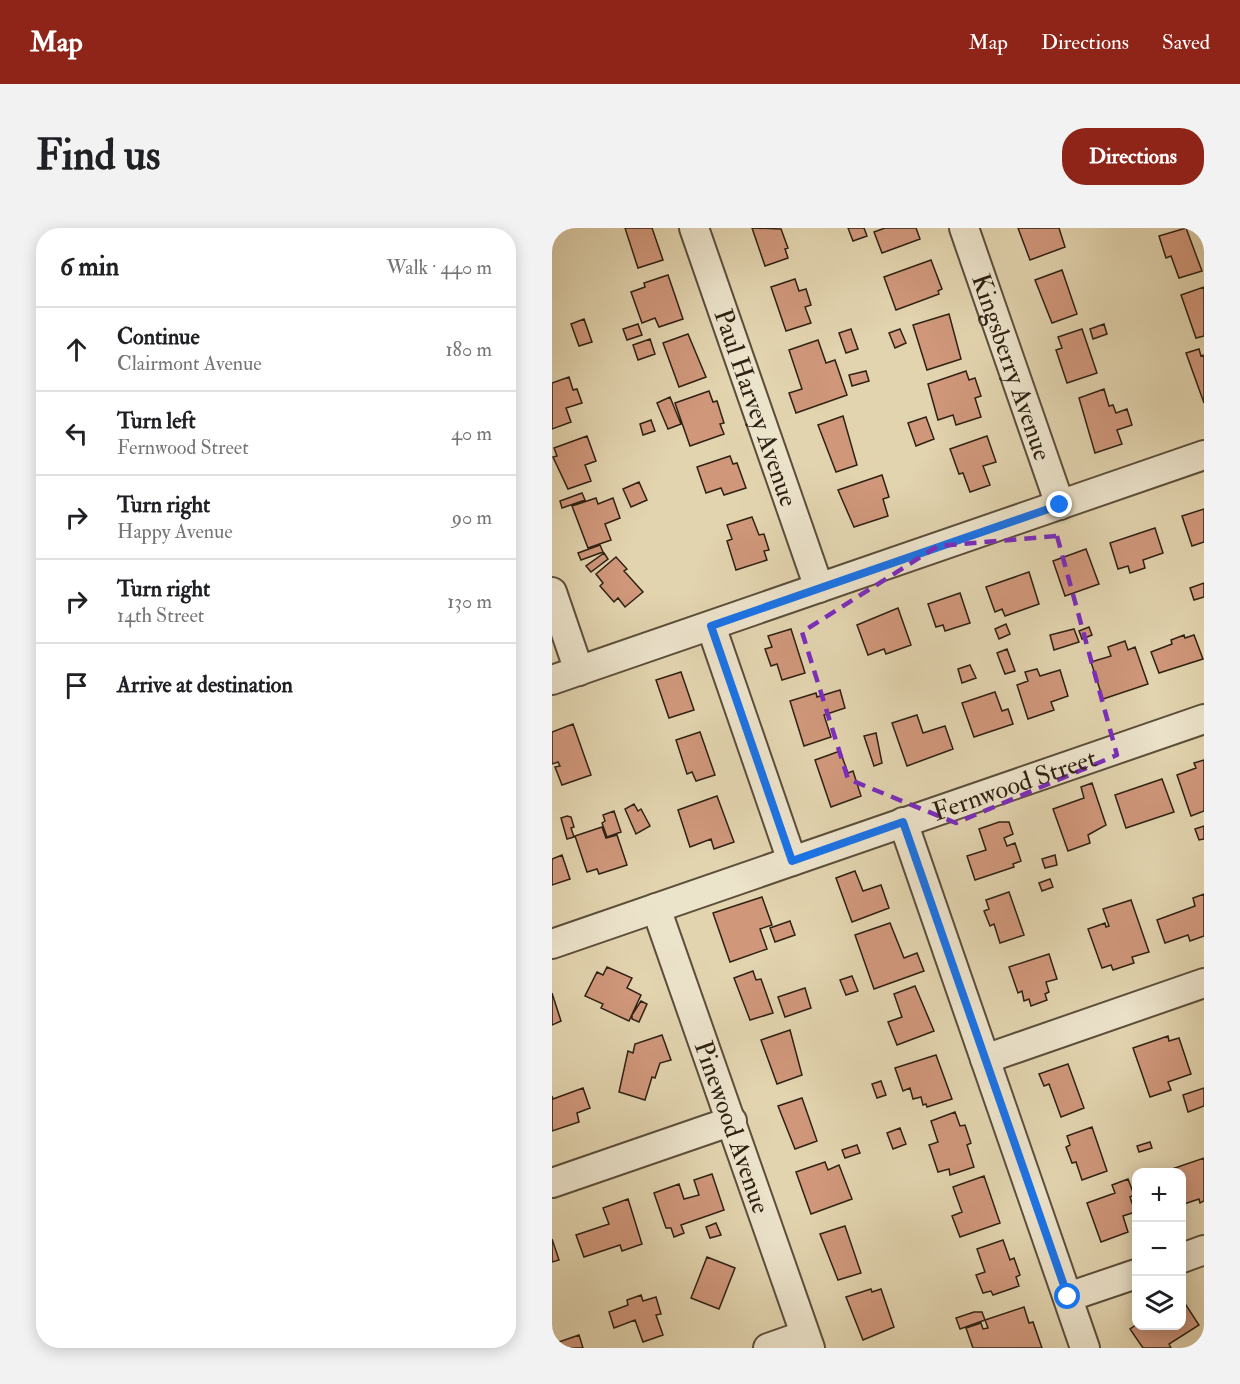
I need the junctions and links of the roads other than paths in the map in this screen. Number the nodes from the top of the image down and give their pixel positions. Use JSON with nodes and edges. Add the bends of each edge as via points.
{"nodes":[{"id":1,"x":694,"y":228,"type":"edge"},
{"id":2,"x":964,"y":228,"type":"edge"},
{"id":3,"x":1204,"y":455,"type":"edge"},
{"id":4,"x":1060,"y":505,"type":"junction"},
{"id":5,"x":819,"y":588,"type":"junction"},
{"id":6,"x":552,"y":592,"type":"edge"},
{"id":7,"x":711,"y":626,"type":"junction"},
{"id":8,"x":579,"y":671,"type":"junction"},
{"id":9,"x":552,"y":680,"type":"edge"},
{"id":10,"x":1204,"y":719,"type":"edge"},
{"id":11,"x":903,"y":822,"type":"junction"},
{"id":12,"x":792,"y":861,"type":"junction"},
{"id":13,"x":657,"y":908,"type":"junction"},
{"id":14,"x":552,"y":944,"type":"edge"},
{"id":15,"x":1204,"y":983,"type":"edge"},
{"id":16,"x":985,"y":1059,"type":"junction"},
{"id":17,"x":732,"y":1121,"type":"junction"},
{"id":18,"x":552,"y":1183,"type":"edge"},
{"id":19,"x":1204,"y":1250,"type":"edge"},
{"id":20,"x":1186,"y":1257,"type":"edge"},
{"id":21,"x":1132,"y":1276,"type":"edge"},
{"id":22,"x":1068,"y":1297,"type":"junction"},
{"id":23,"x":808,"y":1342,"type":"edge"},
{"id":24,"x":768,"y":1348,"type":"edge"},
{"id":25,"x":1085,"y":1348,"type":"edge"}],
"edges":[{"from":1,"to":5,"type":"street","name":"Paul Harvey Avenue"},
{"from":2,"to":4,"type":"street","name":"Kingsberry Avenue"},
{"from":3,"to":4,"type":"street"},
{"from":4,"to":5,"type":"street"},
{"from":5,"to":7,"type":"street"},
{"from":6,"to":8,"type":"street"},
{"from":7,"to":8,"type":"street"},
{"from":7,"to":12,"type":"street"},
{"from":8,"to":9,"type":"street"},
{"from":10,"to":11,"type":"street","name":"Fernwood Street"},
{"from":11,"to":12,"type":"street","name":"Fernwood Street"},
{"from":11,"to":16,"type":"street"},
{"from":12,"to":13,"type":"street","name":"Fernwood Street"},
{"from":13,"to":14,"type":"street","name":"Fernwood Street"},
{"from":13,"to":17,"type":"street","name":"Pinewood Avenue"},
{"from":15,"to":16,"type":"street"},
{"from":16,"to":22,"type":"street"},
{"from":17,"to":18,"type":"street"},
{"from":17,"to":23,"type":"street","name":"Pinewood Avenue"},
{"from":19,"to":20,"type":"street"},
{"from":21,"to":22,"type":"street"},
{"from":22,"to":25,"type":"street"},
{"from":23,"to":24,"type":"street"}]}
